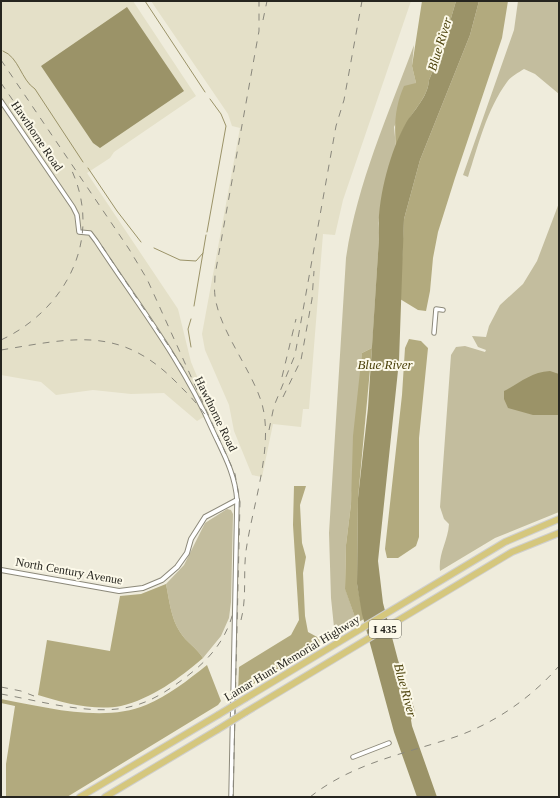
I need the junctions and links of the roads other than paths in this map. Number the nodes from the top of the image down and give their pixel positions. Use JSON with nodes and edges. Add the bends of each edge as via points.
{"nodes":[{"id":1,"x":1,"y":101,"type":"edge"},
{"id":2,"x":443,"y":310,"type":"dead end"},
{"id":3,"x":434,"y":333,"type":"dead end"},
{"id":4,"x":237,"y":500,"type":"junction"},
{"id":5,"x":559,"y":519,"type":"edge"},
{"id":6,"x":559,"y":533,"type":"edge"},
{"id":7,"x":1,"y":570,"type":"edge"},
{"id":8,"x":389,"y":743,"type":"dead end"},
{"id":9,"x":353,"y":757,"type":"dead end"},
{"id":10,"x":80,"y":797,"type":"edge"},
{"id":11,"x":105,"y":797,"type":"edge"},
{"id":12,"x":231,"y":797,"type":"edge"}],
"edges":[{"from":1,"to":4,"type":"street","name":"Hawthorne Road","via":[[73,207],[77,215],[79,232],[90,233],[96,241],[192,387],[231,469]]},
{"from":2,"to":3,"type":"street","via":[[436,309]]},
{"from":4,"to":7,"type":"street","name":"North Century Avenue","via":[[205,517],[177,567],[162,580],[143,588],[119,591]]},
{"from":4,"to":12,"type":"street","name":"Hawthorne Road"},
{"from":5,"to":10,"type":"highway","name":"Lamar Hunt Memorial Highway","number":"I 435","bridge":true,"via":[[505,542]]},
{"from":6,"to":11,"type":"highway","name":"Lamar Hunt Memorial Highway","number":"I 435","bridge":true,"via":[[512,552]]},
{"from":8,"to":9,"type":"street"}]}
